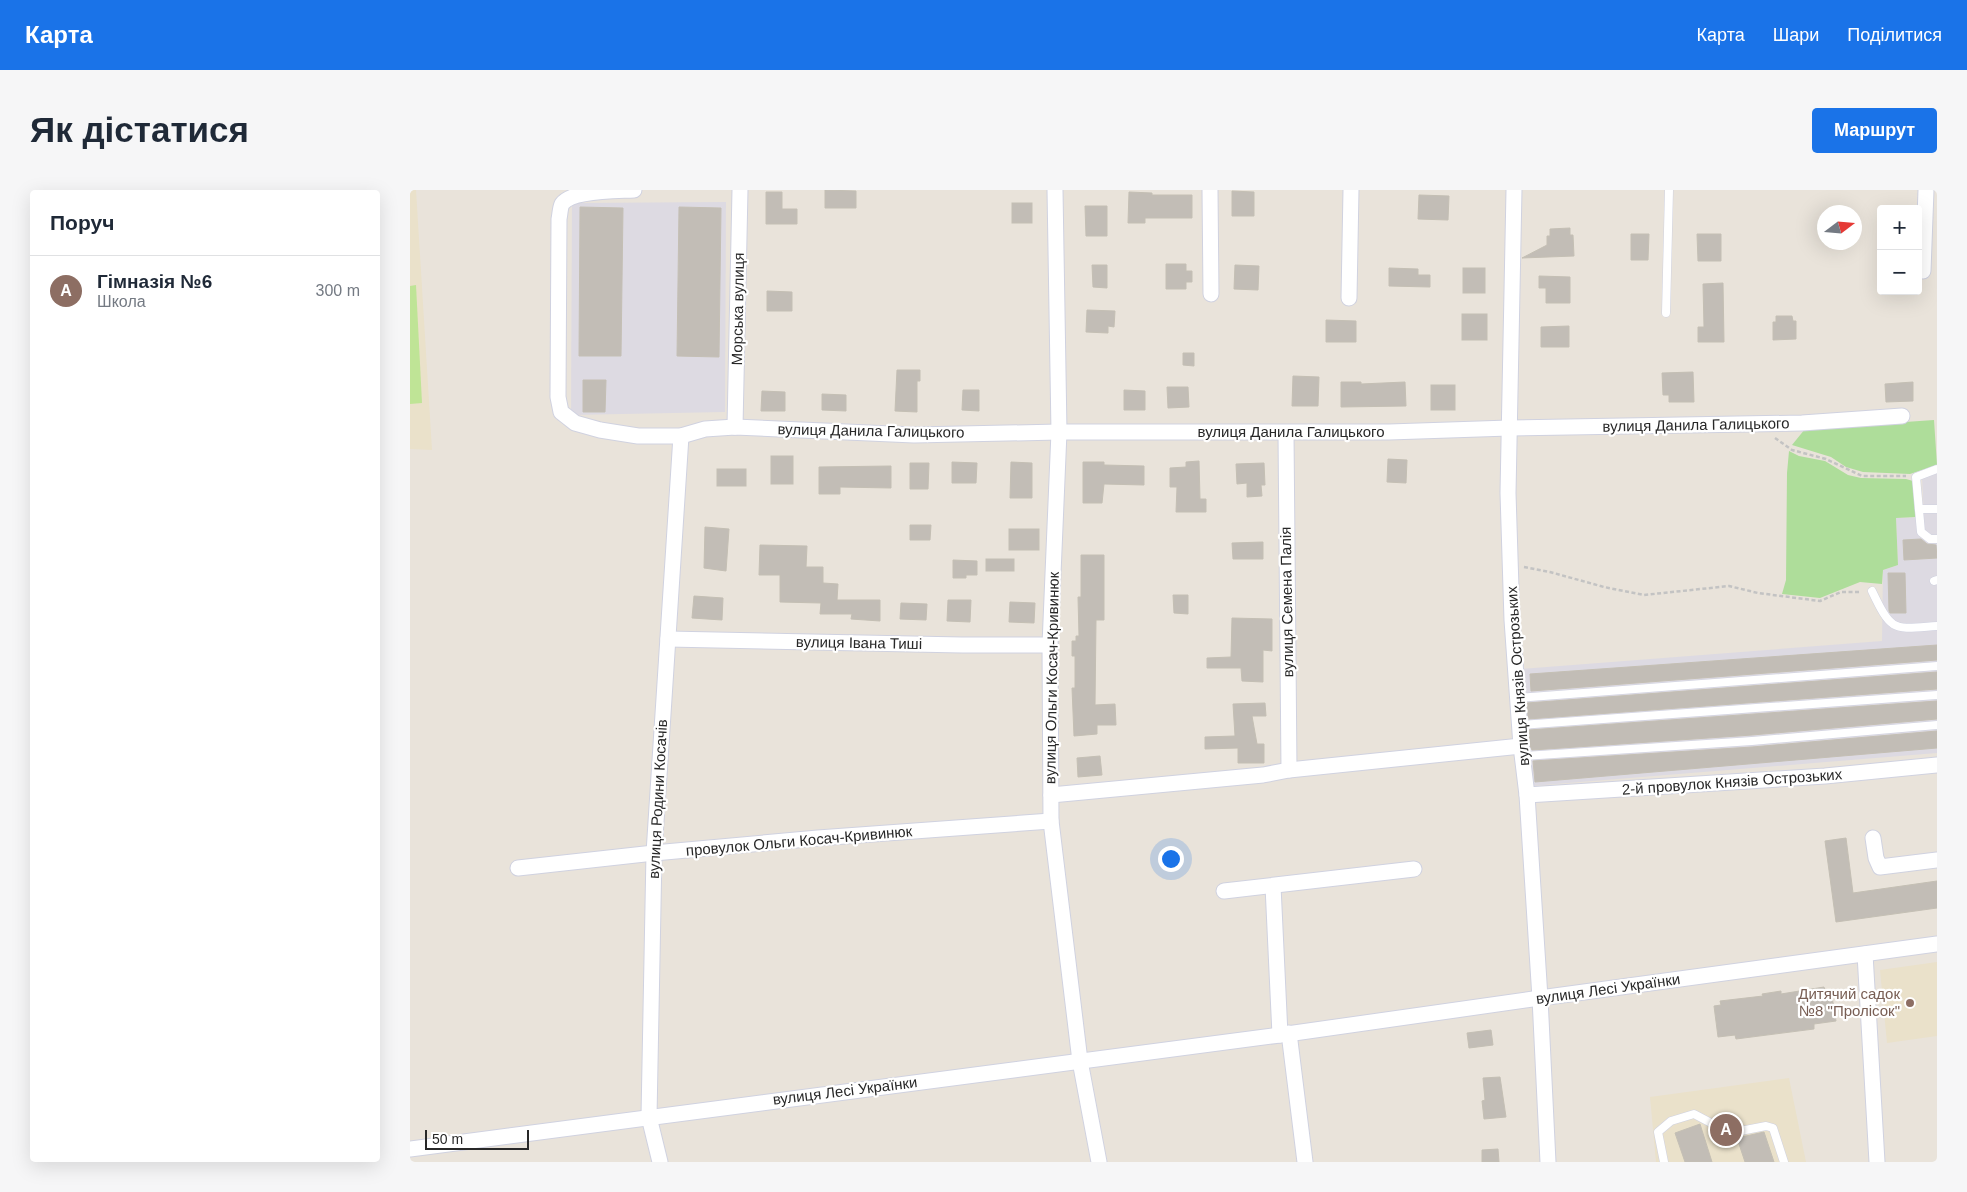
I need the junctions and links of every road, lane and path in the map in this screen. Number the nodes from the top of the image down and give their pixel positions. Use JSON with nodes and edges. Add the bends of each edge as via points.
{"nodes":[{"id":1,"x":634,"y":190,"type":"edge"},
{"id":2,"x":740,"y":190,"type":"edge"},
{"id":3,"x":1055,"y":190,"type":"edge"},
{"id":4,"x":1210,"y":190,"type":"edge"},
{"id":5,"x":1351,"y":190,"type":"edge"},
{"id":6,"x":1514,"y":190,"type":"edge"},
{"id":7,"x":1669,"y":190,"type":"edge"},
{"id":8,"x":1926,"y":190,"type":"edge"},
{"id":9,"x":1923,"y":271,"type":"dead end"},
{"id":10,"x":1210,"y":294,"type":"dead end"},
{"id":11,"x":1349,"y":298,"type":"dead end"},
{"id":12,"x":1666,"y":312,"type":"dead end"},
{"id":13,"x":1902,"y":416,"type":"dead end"},
{"id":14,"x":735,"y":428,"type":"junction"},
{"id":15,"x":1509,"y":428,"type":"junction"},
{"id":16,"x":1059,"y":432,"type":"junction"},
{"id":17,"x":1286,"y":433,"type":"junction"},
{"id":18,"x":681,"y":436,"type":"junction"},
{"id":19,"x":1773,"y":437,"type":"dead end"},
{"id":20,"x":1937,"y":469,"type":"edge"},
{"id":21,"x":1916,"y":477,"type":"junction"},
{"id":22,"x":1937,"y":508,"type":"edge"},
{"id":23,"x":1919,"y":509,"type":"junction"},
{"id":24,"x":1937,"y":539,"type":"edge"},
{"id":25,"x":1510,"y":565,"type":"junction"},
{"id":26,"x":1872,"y":591,"type":"joint"},
{"id":27,"x":1937,"y":626,"type":"edge"},
{"id":28,"x":668,"y":639,"type":"junction"},
{"id":29,"x":1050,"y":645,"type":"junction"},
{"id":30,"x":1937,"y":666,"type":"edge"},
{"id":31,"x":1937,"y":695,"type":"edge"},
{"id":32,"x":1518,"y":698,"type":"junction"},
{"id":33,"x":1520,"y":725,"type":"junction"},
{"id":34,"x":1937,"y":725,"type":"edge"},
{"id":35,"x":1522,"y":751,"type":"junction"},
{"id":36,"x":1937,"y":765,"type":"edge"},
{"id":37,"x":1289,"y":770,"type":"junction"},
{"id":38,"x":1051,"y":795,"type":"junction"},
{"id":39,"x":1527,"y":795,"type":"junction"},
{"id":40,"x":1050,"y":821,"type":"junction"},
{"id":41,"x":1873,"y":838,"type":"dead end"},
{"id":42,"x":654,"y":853,"type":"junction"},
{"id":43,"x":1937,"y":860,"type":"edge"},
{"id":44,"x":518,"y":868,"type":"dead end"},
{"id":45,"x":1414,"y":869,"type":"dead end"},
{"id":46,"x":1273,"y":886,"type":"junction"},
{"id":47,"x":1224,"y":892,"type":"dead end"},
{"id":48,"x":1937,"y":944,"type":"edge"},
{"id":49,"x":1865,"y":954,"type":"junction"},
{"id":50,"x":1540,"y":998,"type":"junction"},
{"id":51,"x":1284,"y":1034,"type":"junction"},
{"id":52,"x":1080,"y":1061,"type":"junction"},
{"id":53,"x":650,"y":1116,"type":"junction"},
{"id":54,"x":410,"y":1148,"type":"edge"},
{"id":55,"x":660,"y":1162,"type":"edge"},
{"id":56,"x":1100,"y":1162,"type":"edge"},
{"id":57,"x":1305,"y":1162,"type":"edge"},
{"id":58,"x":1548,"y":1162,"type":"edge"},
{"id":59,"x":1664,"y":1162,"type":"edge"},
{"id":60,"x":1784,"y":1162,"type":"edge"},
{"id":61,"x":1877,"y":1162,"type":"edge"}],
"edges":[{"from":1,"to":18,"type":"street","name":"вулиця Данила Галицького","via":[[584,191],[567,198],[561,205],[558,397],[562,412],[575,423],[638,436]]},
{"from":2,"to":14,"type":"street","name":"Морська вулиця"},
{"from":3,"to":16,"type":"street","name":"вулиця Ольги Косач-Кривинюк"},
{"from":4,"to":10,"type":"street"},
{"from":5,"to":11,"type":"street"},
{"from":6,"to":15,"type":"street","name":"вулиця Князів Острозьких"},
{"from":7,"to":12,"type":"lane"},
{"from":8,"to":9,"type":"street"},
{"from":13,"to":15,"type":"street","name":"вулиця Данила Галицького","via":[[1802,423]]},
{"from":14,"to":16,"type":"street","name":"вулиця Данила Галицького","via":[[914,435]]},
{"from":14,"to":18,"type":"street","name":"вулиця Данила Галицького","via":[[705,429]]},
{"from":15,"to":17,"type":"street","name":"вулиця Данила Галицького"},
{"from":15,"to":25,"type":"street","name":"вулиця Князів Острозьких"},
{"from":16,"to":17,"type":"street","name":"вулиця Данила Галицького"},
{"from":16,"to":29,"type":"street","name":"вулиця Ольги Косач-Кривинюк"},
{"from":17,"to":37,"type":"street","name":"вулиця Семена Палія"},
{"from":18,"to":28,"type":"street","name":"вулиця Родини Косачів"},
{"from":19,"to":21,"type":"path","via":[[1792,450],[1826,459],[1862,476]]},
{"from":20,"to":21,"type":"lane"},
{"from":21,"to":23,"type":"lane"},
{"from":22,"to":23,"type":"lane"},
{"from":23,"to":24,"type":"lane","via":[[1922,532],[1930,539]]},
{"from":25,"to":26,"type":"path","via":[[1644,595],[1729,586],[1820,601],[1841,592]]},
{"from":25,"to":32,"type":"street","name":"вулиця Князів Острозьких"},
{"from":26,"to":27,"type":"lane","via":[[1885,618],[1900,628]]},
{"from":28,"to":29,"type":"street","name":"вулиця Івана Тиші"},
{"from":28,"to":42,"type":"street","name":"вулиця Родини Косачів"},
{"from":29,"to":38,"type":"street","name":"вулиця Ольги Косач-Кривинюк"},
{"from":30,"to":32,"type":"lane"},
{"from":31,"to":33,"type":"lane"},
{"from":32,"to":33,"type":"street","name":"вулиця Князів Острозьких"},
{"from":33,"to":35,"type":"street","name":"вулиця Князів Острозьких"},
{"from":34,"to":35,"type":"lane","via":[[1752,741]]},
{"from":35,"to":37,"type":"street"},
{"from":35,"to":39,"type":"street","name":"вулиця Князів Острозьких"},
{"from":36,"to":39,"type":"street","name":"2-й провулок Князів Острозьких","via":[[1825,776]]},
{"from":37,"to":38,"type":"street"},
{"from":38,"to":40,"type":"street","name":"вулиця Ольги Косач-Кривинюк"},
{"from":39,"to":50,"type":"street","name":"вулиця Князів Острозьких"},
{"from":40,"to":42,"type":"street","name":"провулок Ольги Косач-Кривинюк"},
{"from":40,"to":52,"type":"street","name":"вулиця Ольги Косач-Кривинюк"},
{"from":41,"to":43,"type":"street","via":[[1880,867]]},
{"from":42,"to":44,"type":"street","name":"провулок Ольги Косач-Кривинюк"},
{"from":42,"to":53,"type":"street","name":"вулиця Родини Косачів"},
{"from":45,"to":46,"type":"street"},
{"from":46,"to":47,"type":"street"},
{"from":46,"to":51,"type":"street"},
{"from":48,"to":49,"type":"street","name":"вулиця Лесі Українки"},
{"from":49,"to":50,"type":"street","name":"вулиця Лесі Українки"},
{"from":49,"to":61,"type":"street"},
{"from":50,"to":51,"type":"street","name":"вулиця Лесі Українки"},
{"from":50,"to":58,"type":"street","name":"вулиця Князів Острозьких"},
{"from":51,"to":52,"type":"street","name":"вулиця Лесі Українки"},
{"from":51,"to":57,"type":"street"},
{"from":52,"to":53,"type":"street","name":"вулиця Лесі Українки"},
{"from":52,"to":56,"type":"street","name":"вулиця Ольги Косач-Кривинюк"},
{"from":53,"to":54,"type":"street","name":"вулиця Лесі Українки"},
{"from":53,"to":55,"type":"street","name":"вулиця Родини Косачів"},
{"from":59,"to":60,"type":"lane","via":[[1658,1132],[1671,1121],[1694,1114],[1730,1133],[1766,1126],[1773,1128]]}]}
